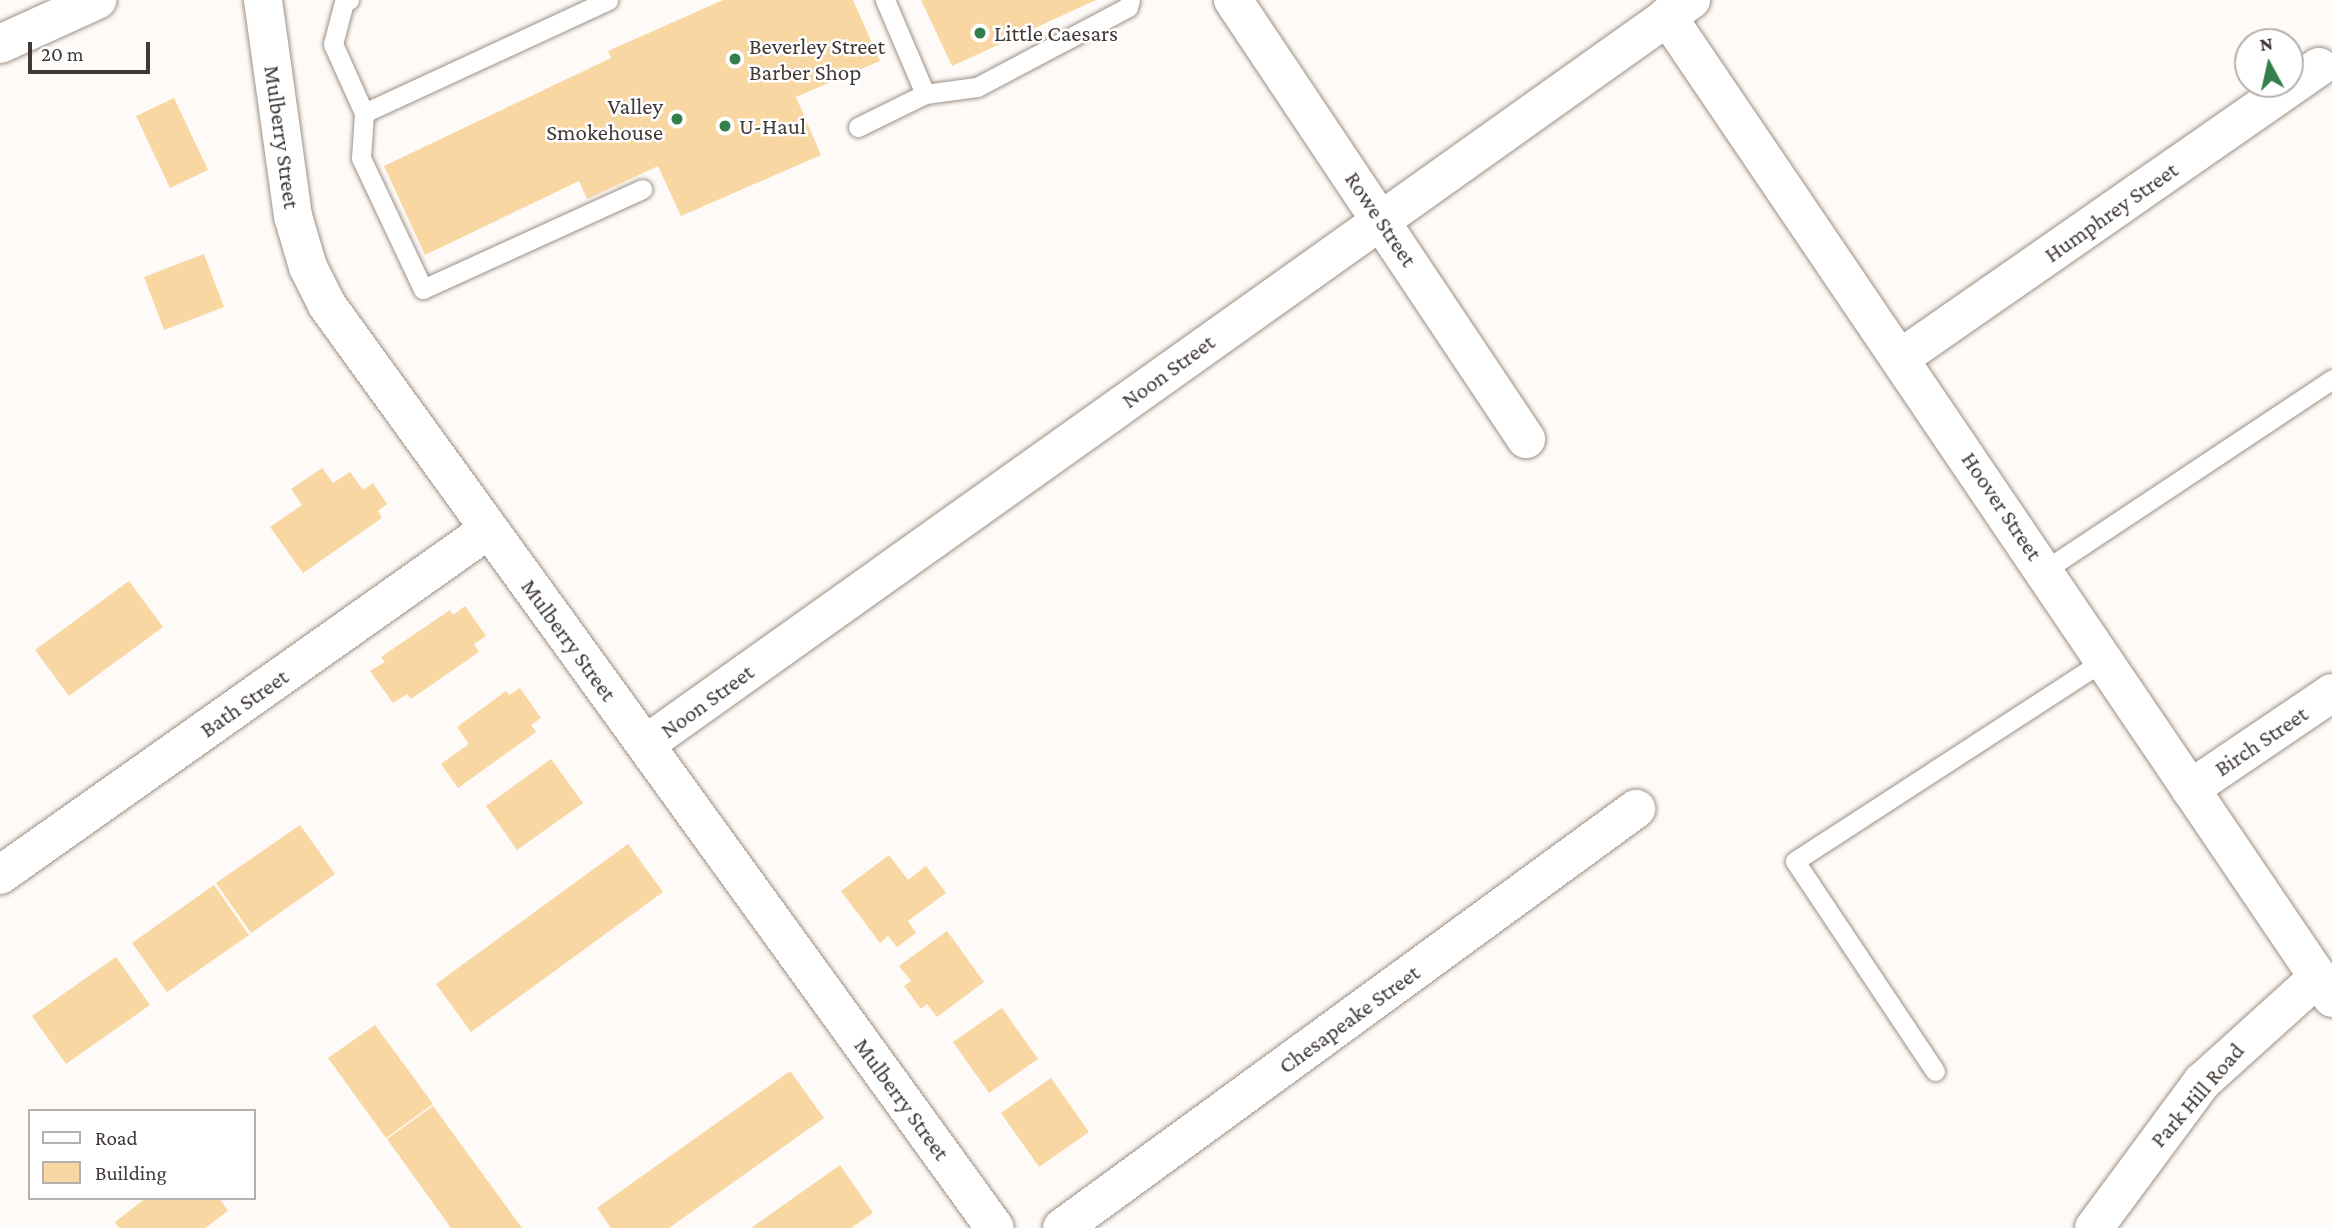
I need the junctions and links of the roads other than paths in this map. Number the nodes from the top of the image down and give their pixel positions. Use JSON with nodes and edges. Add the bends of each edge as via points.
{"nodes":[{"id":1,"x":97,"y":0,"type":"edge"},
{"id":2,"x":263,"y":0,"type":"edge"},
{"id":3,"x":349,"y":0,"type":"edge"},
{"id":4,"x":608,"y":0,"type":"edge"},
{"id":5,"x":885,"y":0,"type":"edge"},
{"id":6,"x":1130,"y":0,"type":"edge"},
{"id":7,"x":1233,"y":0,"type":"edge"},
{"id":8,"x":1679,"y":8,"type":"edge"},
{"id":9,"x":0,"y":44,"type":"edge"},
{"id":10,"x":2319,"y":67,"type":"dead end"},
{"id":11,"x":925,"y":94,"type":"junction"},
{"id":12,"x":363,"y":113,"type":"junction"},
{"id":13,"x":858,"y":127,"type":"dead end"},
{"id":14,"x":642,"y":189,"type":"dead end"},
{"id":15,"x":1380,"y":218,"type":"junction"},
{"id":16,"x":1902,"y":357,"type":"junction"},
{"id":17,"x":2332,"y":379,"type":"edge"},
{"id":18,"x":1526,"y":439,"type":"dead end"},
{"id":19,"x":488,"y":530,"type":"junction"},
{"id":20,"x":2045,"y":570,"type":"junction"},
{"id":21,"x":2105,"y":660,"type":"junction"},
{"id":22,"x":2332,"y":693,"type":"edge"},
{"id":23,"x":646,"y":744,"type":"junction"},
{"id":24,"x":2189,"y":789,"type":"junction"},
{"id":25,"x":1636,"y":809,"type":"dead end"},
{"id":26,"x":0,"y":875,"type":"edge"},
{"id":27,"x":2325,"y":988,"type":"edge"},
{"id":28,"x":1935,"y":1071,"type":"dead end"},
{"id":29,"x":995,"y":1228,"type":"edge"},
{"id":30,"x":1062,"y":1228,"type":"edge"},
{"id":31,"x":2094,"y":1228,"type":"edge"}],
"edges":[{"from":1,"to":9,"type":"street"},
{"from":2,"to":19,"type":"street","name":"Mulberry Street","via":[[293,216],[308,267],[332,314]]},
{"from":3,"to":12,"type":"lane","via":[[344,2],[333,44]]},
{"from":4,"to":12,"type":"lane"},
{"from":5,"to":11,"type":"lane"},
{"from":6,"to":11,"type":"lane","via":[[1128,6],[977,87]]},
{"from":7,"to":15,"type":"street","name":"Rowe Street"},
{"from":8,"to":15,"type":"street","name":"Noon Street"},
{"from":8,"to":16,"type":"street","name":"Hoover Street"},
{"from":10,"to":16,"type":"street","name":"Humphrey Street"},
{"from":11,"to":13,"type":"lane"},
{"from":12,"to":14,"type":"lane","via":[[361,158],[423,289]]},
{"from":15,"to":18,"type":"street","name":"Rowe Street"},
{"from":15,"to":23,"type":"street","name":"Noon Street"},
{"from":16,"to":20,"type":"street","name":"Hoover Street"},
{"from":17,"to":20,"type":"lane"},
{"from":19,"to":23,"type":"street","name":"Mulberry Street"},
{"from":19,"to":26,"type":"street","name":"Bath Street"},
{"from":20,"to":21,"type":"street","name":"Hoover Street"},
{"from":21,"to":24,"type":"street","name":"Hoover Street"},
{"from":21,"to":28,"type":"lane","via":[[1795,861]]},
{"from":22,"to":24,"type":"street","name":"Birch Street"},
{"from":23,"to":29,"type":"street","name":"Mulberry Street"},
{"from":24,"to":27,"type":"street","name":"Hoover Street"},
{"from":25,"to":30,"type":"street","name":"Chesapeake Street"},
{"from":27,"to":31,"type":"street","name":"Park Hill Road","via":[[2202,1082]]}]}
